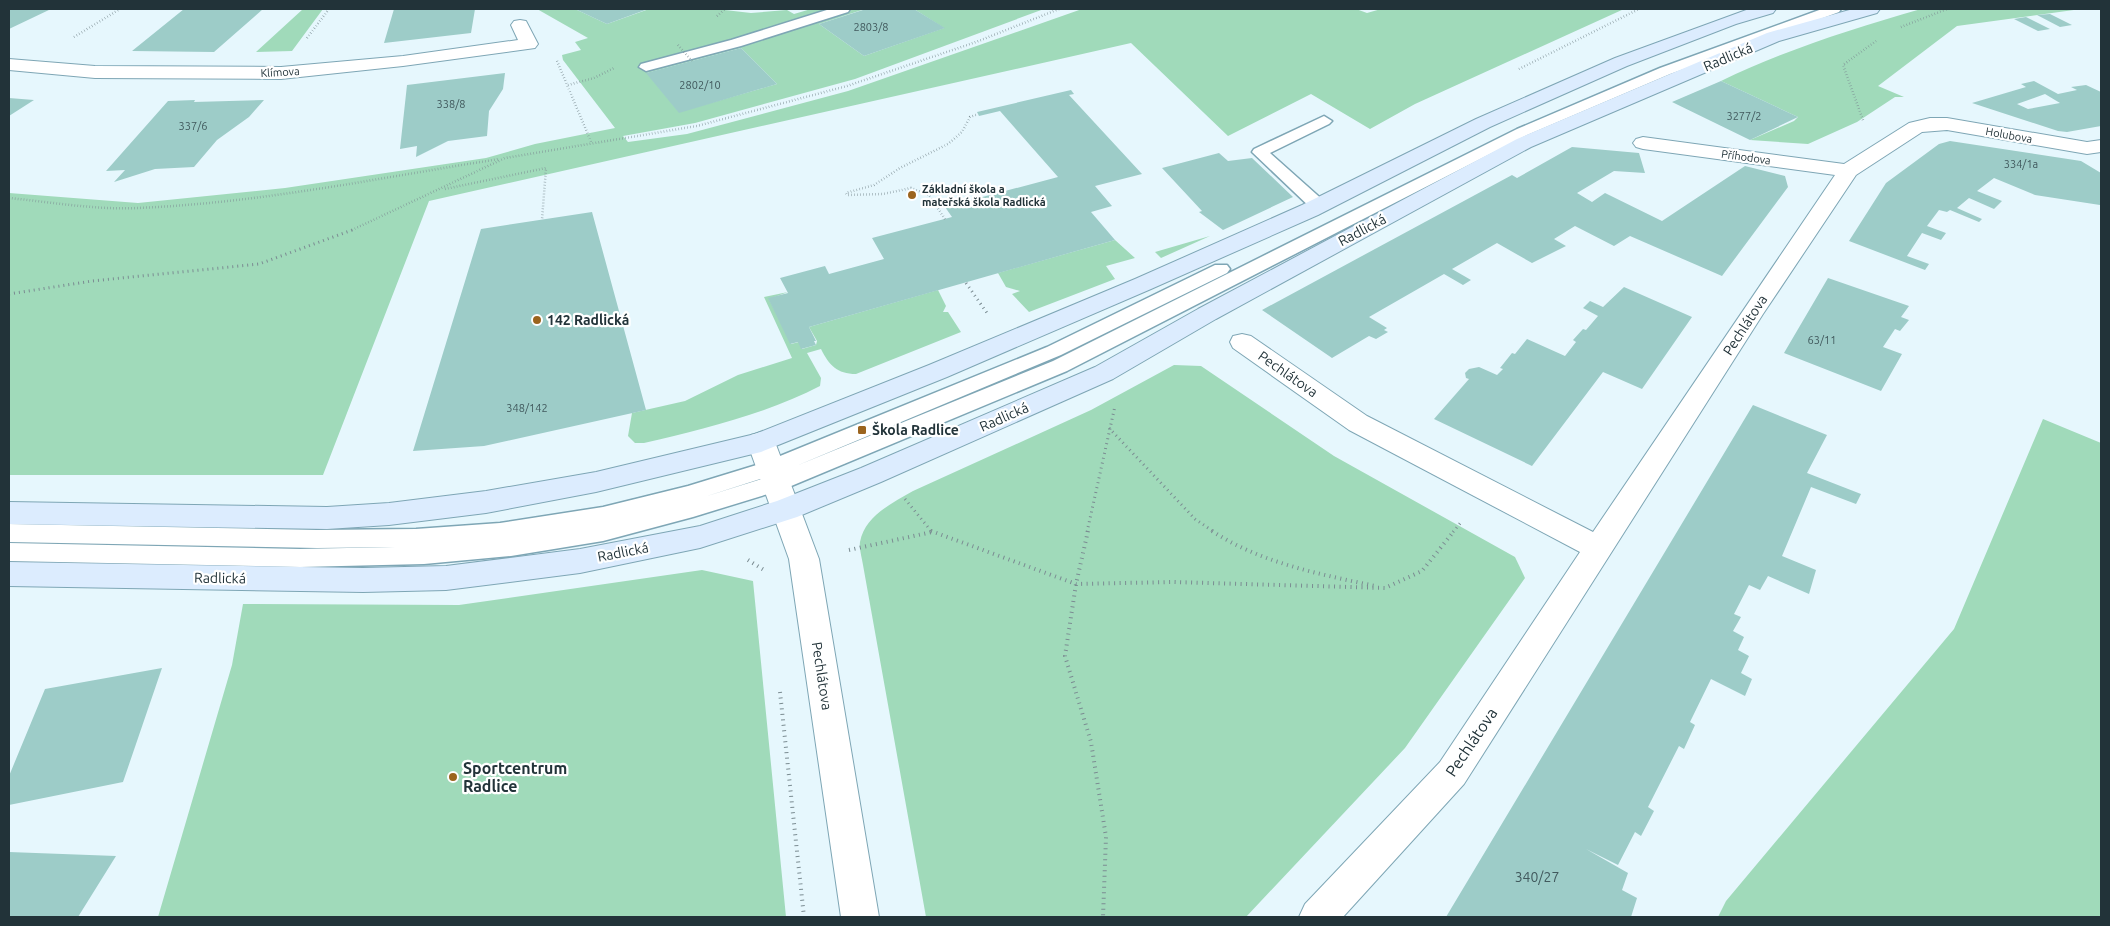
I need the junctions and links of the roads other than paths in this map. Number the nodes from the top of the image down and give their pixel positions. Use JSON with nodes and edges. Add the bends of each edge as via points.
{"nodes":[{"id":1,"x":843,"y":9,"type":"edge"},
{"id":2,"x":1767,"y":9,"type":"edge"},
{"id":3,"x":1802,"y":9,"type":"edge"},
{"id":4,"x":1834,"y":9,"type":"edge"},
{"id":5,"x":1871,"y":9,"type":"edge"},
{"id":6,"x":520,"y":25,"type":"dead end"},
{"id":7,"x":9,"y":65,"type":"edge"},
{"id":8,"x":646,"y":67,"type":"dead end"},
{"id":9,"x":1324,"y":121,"type":"dead end"},
{"id":10,"x":1916,"y":126,"type":"joint"},
{"id":11,"x":1643,"y":143,"type":"dead end"},
{"id":12,"x":2101,"y":146,"type":"edge"},
{"id":13,"x":1848,"y":170,"type":"junction"},
{"id":14,"x":1319,"y":206,"type":"junction"},
{"id":15,"x":1242,"y":342,"type":"dead end"},
{"id":16,"x":774,"y":476,"type":"junction"},
{"id":17,"x":9,"y":512,"type":"edge"},
{"id":18,"x":9,"y":533,"type":"edge"},
{"id":19,"x":1598,"y":548,"type":"junction"},
{"id":20,"x":9,"y":552,"type":"edge"},
{"id":21,"x":9,"y":574,"type":"edge"},
{"id":22,"x":860,"y":917,"type":"edge"},
{"id":23,"x":1318,"y":917,"type":"edge"}],
"edges":[{"from":1,"to":8,"type":"lane"},
{"from":2,"to":14,"type":"main road","name":"Radlická","via":[[1730,20],[1604,70],[1483,123]]},
{"from":3,"to":16,"type":"lane","via":[[1654,63],[1513,123],[1054,351]]},
{"from":4,"to":16,"type":"lane","via":[[1665,71],[1522,132],[1060,366]]},
{"from":5,"to":16,"type":"main road","name":"Radlická","via":[[1773,38],[1524,143],[1104,373],[871,475]]},
{"from":6,"to":7,"type":"street","name":"Klímova","via":[[529,44],[281,73],[94,72]]},
{"from":9,"to":14,"type":"lane","via":[[1260,152]]},
{"from":10,"to":12,"type":"street","name":"Holubova","via":[[1948,124],[2087,148]]},
{"from":10,"to":13,"type":"street","name":"Pechlátova"},
{"from":11,"to":13,"type":"street","name":"Příhodova"},
{"from":13,"to":19,"type":"street","name":"Pechlátova"},
{"from":14,"to":16,"type":"main road","name":"Radlická","via":[[938,371]]},
{"from":15,"to":19,"type":"street","name":"Pechlátova","via":[[1358,424]]},
{"from":16,"to":17,"type":"main road","name":"Radlická","via":[[596,482],[486,502],[327,518]]},
{"from":16,"to":18,"type":"lane","via":[[603,514],[500,532],[416,538],[327,539]]},
{"from":16,"to":20,"type":"lane","via":[[678,513],[603,532],[501,548],[300,558]]},
{"from":16,"to":21,"type":"main road","name":"Radlická","via":[[700,537],[580,561],[446,578],[364,580]]},
{"from":16,"to":22,"type":"street","name":"Pechlátova","via":[[804,559]]},
{"from":19,"to":23,"type":"street","name":"Pechlátova","via":[[1452,773]]}]}
